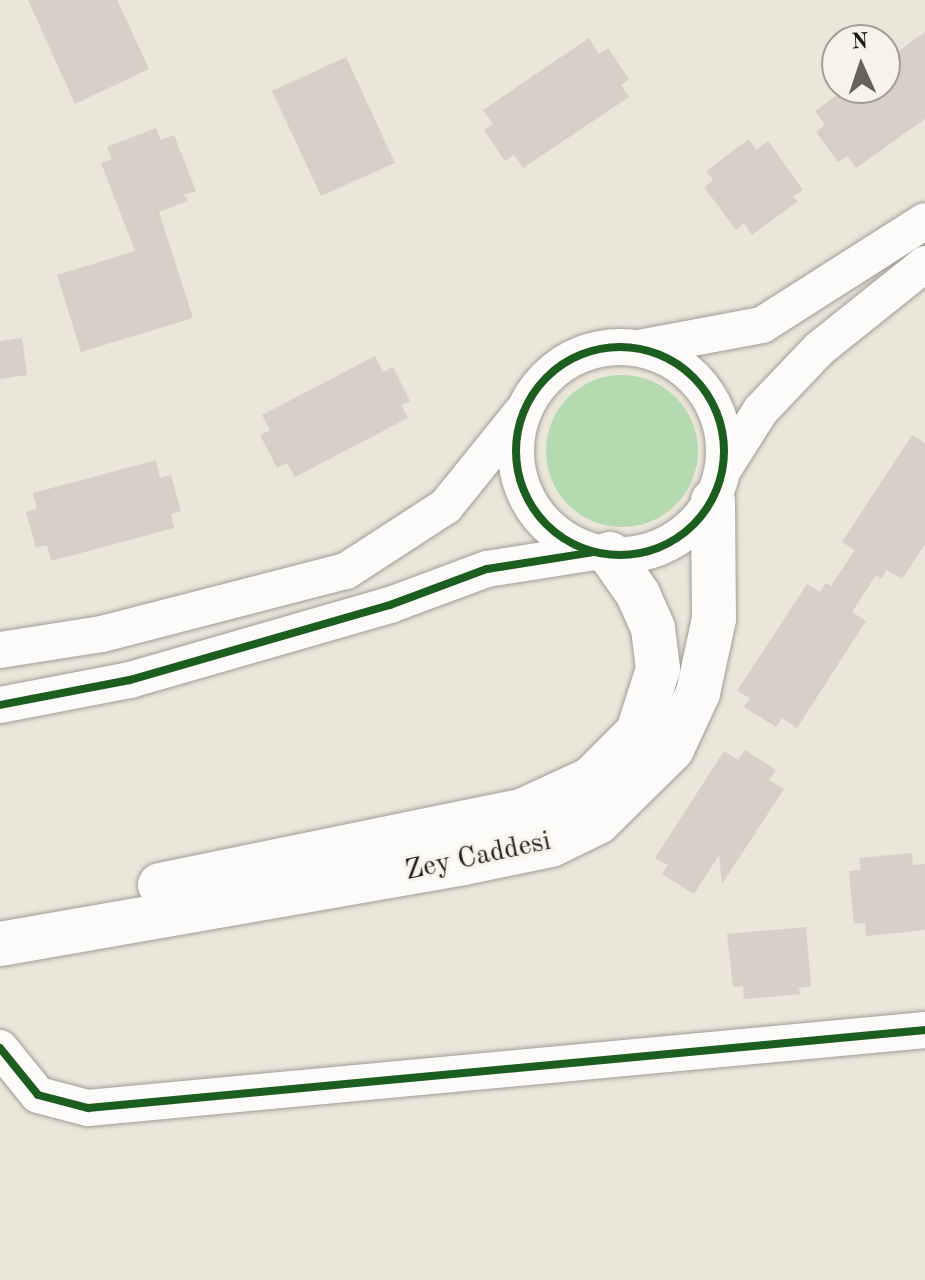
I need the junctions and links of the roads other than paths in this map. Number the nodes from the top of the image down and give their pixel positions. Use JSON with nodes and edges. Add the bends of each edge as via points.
{"nodes":[{"id":1,"x":925,"y":221,"type":"edge"},
{"id":2,"x":925,"y":264,"type":"edge"},
{"id":3,"x":639,"y":349,"type":"junction"},
{"id":4,"x":524,"y":408,"type":"junction"},
{"id":5,"x":718,"y":486,"type":"junction"},
{"id":6,"x":602,"y":553,"type":"junction"},
{"id":7,"x":0,"y":650,"type":"edge"},
{"id":8,"x":0,"y":705,"type":"edge"},
{"id":9,"x":0,"y":914,"type":"edge"},
{"id":10,"x":0,"y":944,"type":"edge"},
{"id":11,"x":925,"y":1030,"type":"edge"},
{"id":12,"x":0,"y":1048,"type":"edge"}],
"edges":[{"from":1,"to":3,"type":"street","via":[[762,325]]},
{"from":2,"to":5,"type":"street","via":[[819,349],[761,410]]},
{"from":3,"to":4,"type":"street","via":[[606,347],[575,357],[545,378]]},
{"from":3,"to":5,"type":"street","via":[[670,359],[696,379],[718,417],[724,437]]},
{"from":4,"to":6,"type":"street","via":[[516,443],[519,479],[561,538]]},
{"from":4,"to":7,"type":"street","via":[[446,506],[346,571],[102,634]]},
{"from":5,"to":6,"type":"street","via":[[693,527],[666,545],[631,555]]},
{"from":5,"to":10,"type":"main road","name":"Zey Caddesi","via":[[714,619],[698,693],[672,749],[598,822],[551,845],[464,863]]},
{"from":6,"to":8,"type":"street","via":[[487,569],[390,605],[130,680]]},
{"from":6,"to":9,"type":"main road","name":"Zey Caddesi","via":[[653,628],[658,669],[638,732],[591,779],[524,810],[207,877]]},
{"from":11,"to":12,"type":"street","via":[[88,1108],[38,1095]]}]}
